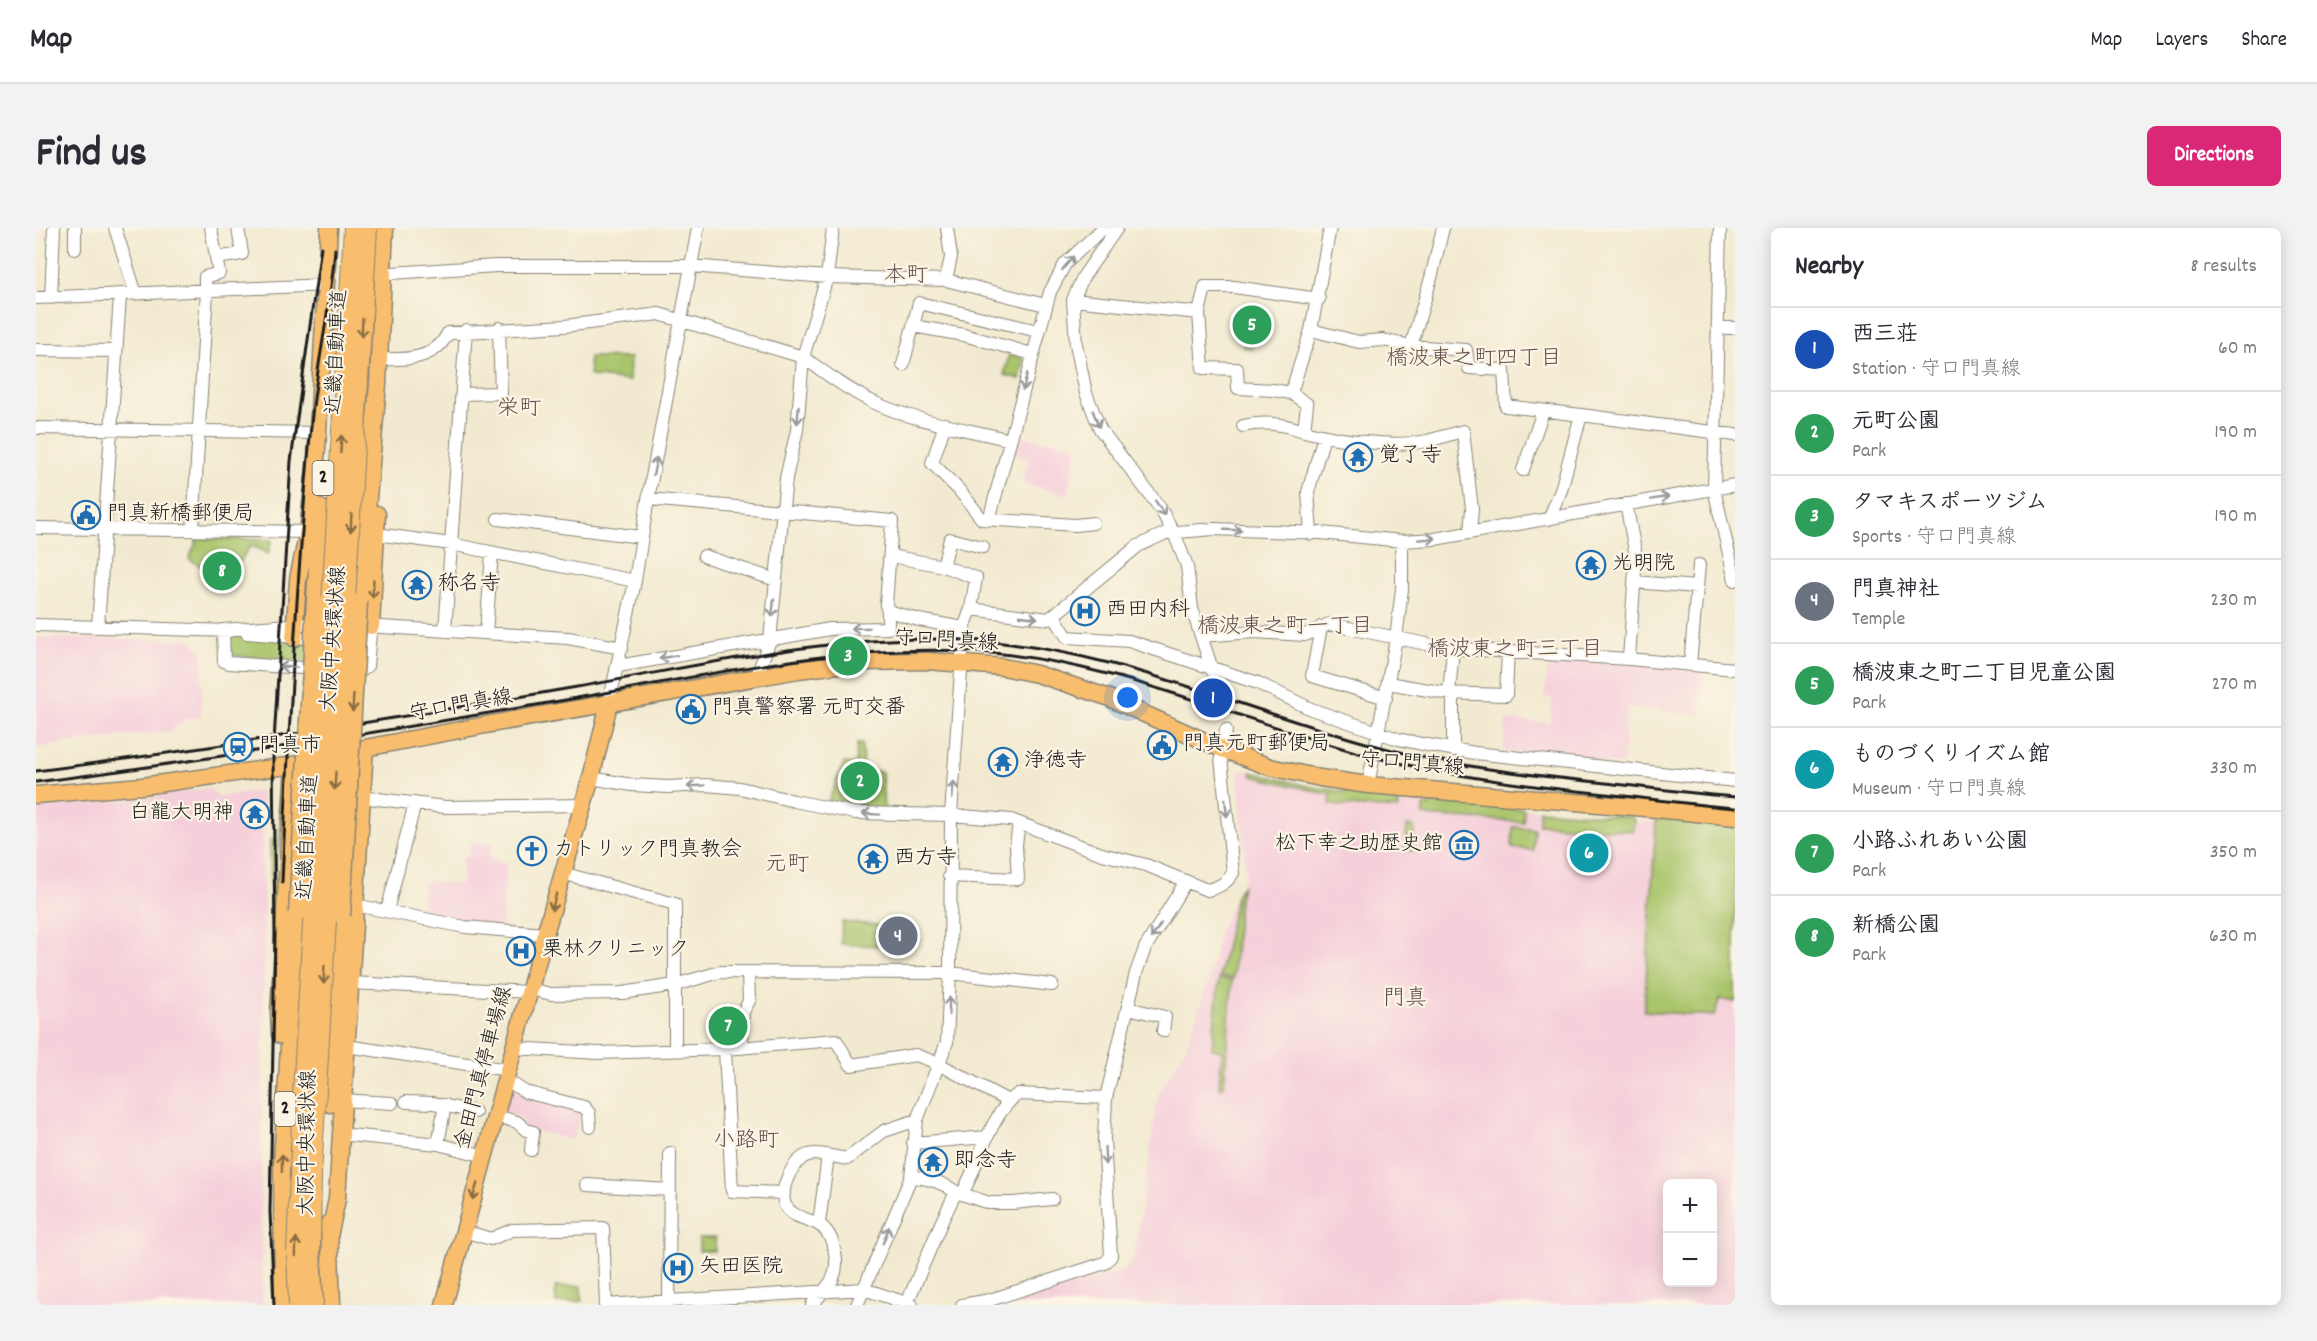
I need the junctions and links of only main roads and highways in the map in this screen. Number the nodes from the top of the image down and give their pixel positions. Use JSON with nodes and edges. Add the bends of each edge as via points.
{"nodes":[{"id":1,"x":329,"y":228,"type":"edge"},
{"id":2,"x":338,"y":228,"type":"edge"},
{"id":3,"x":353,"y":228,"type":"edge"},
{"id":4,"x":361,"y":228,"type":"edge"},
{"id":5,"x":368,"y":228,"type":"edge"},
{"id":6,"x":376,"y":228,"type":"edge"},
{"id":7,"x":385,"y":228,"type":"edge"},
{"id":8,"x":395,"y":228,"type":"edge"},
{"id":9,"x":378,"y":337,"type":"junction"},
{"id":10,"x":333,"y":357,"type":"junction"},
{"id":11,"x":331,"y":374,"type":"junction"},
{"id":12,"x":378,"y":384,"type":"junction"},
{"id":13,"x":317,"y":436,"type":"junction"},
{"id":14,"x":321,"y":515,"type":"junction"},
{"id":15,"x":294,"y":631,"type":"road end"},
{"id":16,"x":370,"y":634,"type":"road end"},
{"id":17,"x":609,"y":704,"type":"junction"},
{"id":18,"x":364,"y":748,"type":"junction"},
{"id":19,"x":294,"y":765,"type":"junction"},
{"id":20,"x":36,"y":795,"type":"edge"},
{"id":21,"x":1735,"y":817,"type":"edge"},
{"id":22,"x":283,"y":1138,"type":"junction"},
{"id":23,"x":330,"y":1232,"type":"junction"},
{"id":24,"x":283,"y":1305,"type":"edge"},
{"id":25,"x":298,"y":1305,"type":"edge"},
{"id":26,"x":314,"y":1305,"type":"edge"},
{"id":27,"x":332,"y":1305,"type":"edge"},
{"id":28,"x":444,"y":1305,"type":"edge"}],
"edges":[{"from":1,"to":13,"type":"main road","number":"2"},
{"from":2,"to":10,"type":"main road","name":"大阪中央環状線","number":"2"},
{"from":25,"to":3,"type":"highway","name":"近畿自動車道","one_way":true,"bridge":true,"via":[[296,1242],[302,1082]]},
{"from":4,"to":10,"type":"main road","via":[[355,300]]},
{"from":5,"to":26,"type":"highway","name":"近畿自動車道","one_way":true,"bridge":true,"via":[[312,1174]]},
{"from":6,"to":9,"type":"main road","via":[[374,289]]},
{"from":7,"to":9,"type":"main road","name":"大阪中央環状線"},
{"from":8,"to":9,"type":"main road","via":[[389,300]]},
{"from":9,"to":12,"type":"main road","name":"大阪中央環状線"},
{"from":10,"to":11,"type":"main road","name":"大阪中央環状線","number":"2"},
{"from":11,"to":13,"type":"main road"},
{"from":11,"to":14,"type":"main road","name":"大阪中央環状線","number":"2"},
{"from":12,"to":16,"type":"main road","one_way":true,"via":[[382,437]]},
{"from":12,"to":23,"type":"main road","name":"大阪中央環状線","one_way":true,"bridge":true,"via":[[359,602],[328,1133]]},
{"from":13,"to":14,"type":"main road","number":"2"},
{"from":13,"to":15,"type":"main road"},
{"from":14,"to":22,"type":"main road","name":"大阪中央環状線","number":"2","bridge":true},
{"from":17,"to":18,"type":"main road","name":"守口門真線"},
{"from":17,"to":21,"type":"main road","name":"守口門真線","via":[[863,662],[963,662],[1037,674],[1073,685],[1222,749],[1320,778]]},
{"from":17,"to":28,"type":"main road","name":"金田門真停車場線","one_way":true},
{"from":18,"to":19,"type":"main road","name":"守口門真線"},
{"from":18,"to":23,"type":"main road","via":[[337,1199]]},
{"from":19,"to":20,"type":"main road","name":"守口門真線","via":[[142,786]]},
{"from":19,"to":22,"type":"main road","via":[[279,1012]]},
{"from":24,"to":22,"type":"main road","name":"大阪中央環状線","number":"2","one_way":true},
{"from":23,"to":27,"type":"main road","name":"大阪中央環状線"}]}
